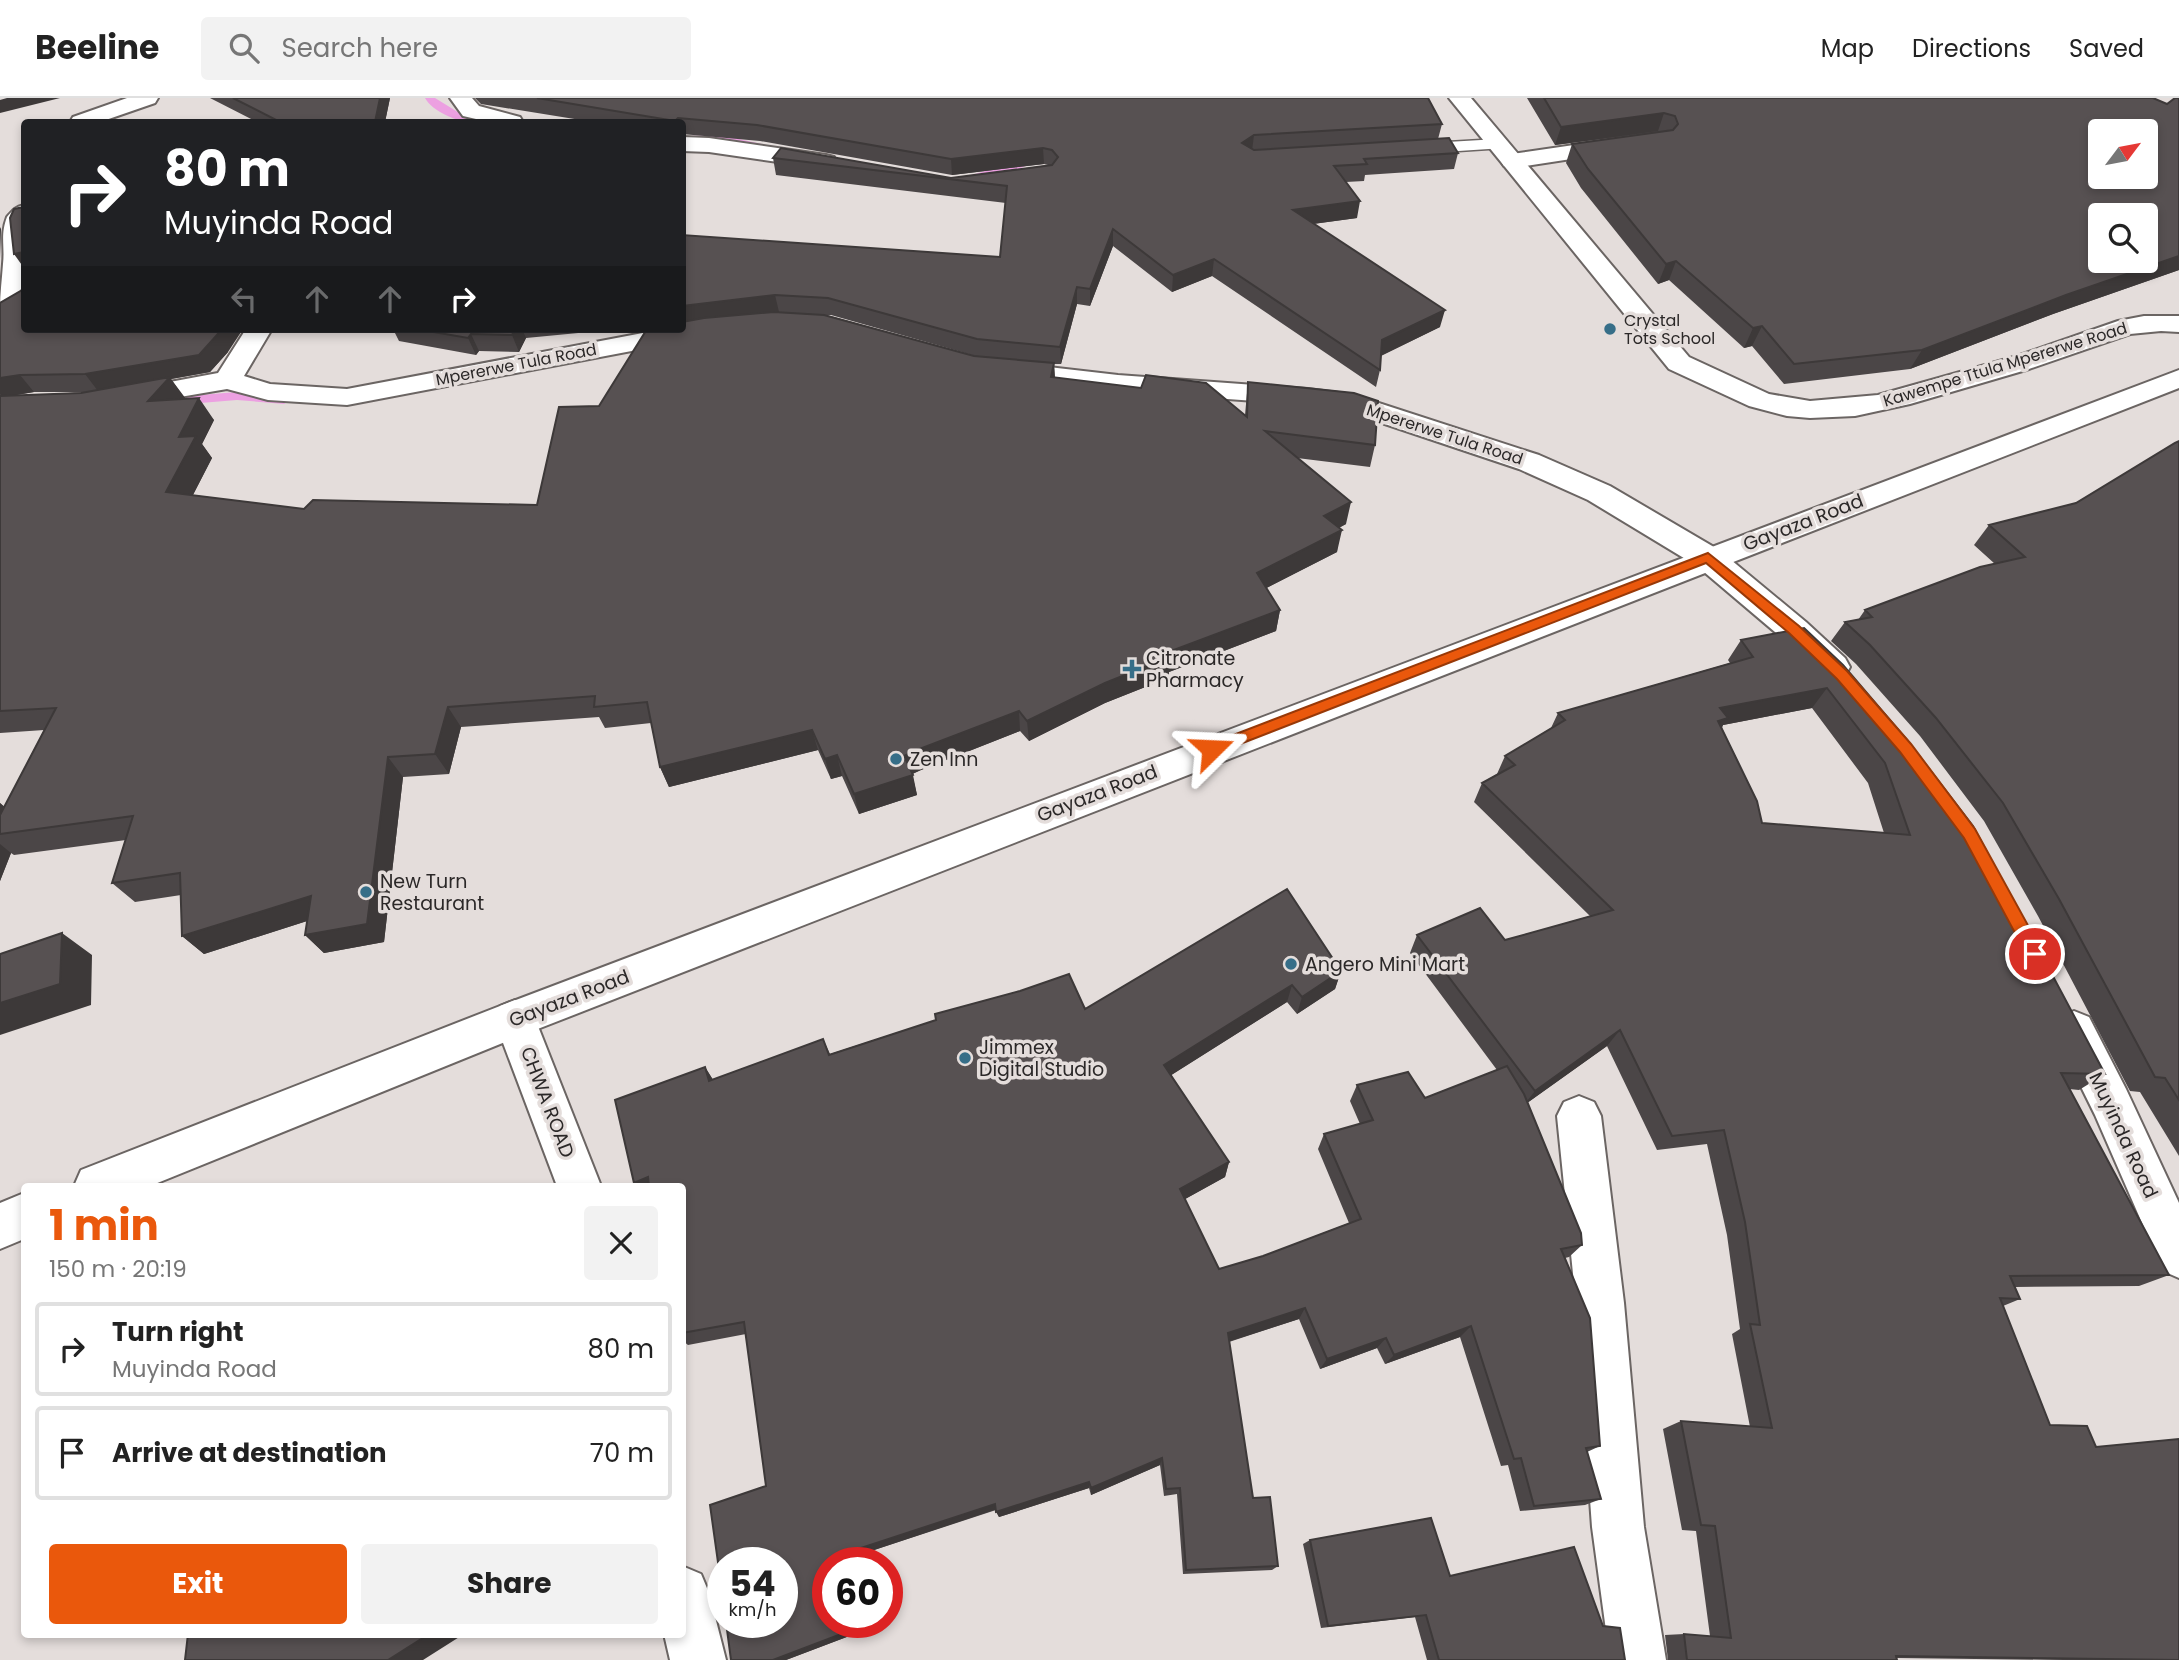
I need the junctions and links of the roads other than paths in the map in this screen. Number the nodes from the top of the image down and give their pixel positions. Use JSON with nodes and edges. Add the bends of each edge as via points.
{"nodes":[{"id":1,"x":148,"y":98,"type":"edge"},
{"id":2,"x":461,"y":98,"type":"edge"},
{"id":3,"x":1460,"y":98,"type":"edge"},
{"id":4,"x":89,"y":119,"type":"edge"},
{"id":5,"x":501,"y":119,"type":"edge"},
{"id":6,"x":1640,"y":143,"type":"edge"},
{"id":7,"x":686,"y":144,"type":"edge"},
{"id":8,"x":1389,"y":151,"type":"edge"},
{"id":9,"x":1505,"y":152,"type":"junction"},
{"id":10,"x":849,"y":166,"type":"edge"},
{"id":11,"x":21,"y":216,"type":"edge"},
{"id":12,"x":0,"y":300,"type":"edge"},
{"id":13,"x":2179,"y":324,"type":"edge"},
{"id":14,"x":723,"y":328,"type":"edge"},
{"id":15,"x":256,"y":333,"type":"edge"},
{"id":16,"x":976,"y":367,"type":"edge"},
{"id":17,"x":2179,"y":379,"type":"edge"},
{"id":18,"x":229,"y":380,"type":"junction"},
{"id":19,"x":98,"y":402,"type":"edge"},
{"id":20,"x":1708,"y":558,"type":"junction"},
{"id":21,"x":1860,"y":696,"type":"edge"},
{"id":22,"x":2060,"y":1003,"type":"edge"},
{"id":23,"x":515,"y":1018,"type":"junction"},
{"id":24,"x":1579,"y":1116,"type":"dead end"},
{"id":25,"x":104,"y":1183,"type":"edge"},
{"id":26,"x":578,"y":1183,"type":"edge"},
{"id":27,"x":21,"y":1217,"type":"edge"},
{"id":28,"x":0,"y":1226,"type":"edge"},
{"id":29,"x":2179,"y":1255,"type":"edge"},
{"id":30,"x":686,"y":1610,"type":"edge"},
{"id":31,"x":698,"y":1660,"type":"edge"},
{"id":32,"x":1638,"y":1660,"type":"edge"}],
"edges":[{"from":1,"to":4,"type":"street"},
{"from":2,"to":5,"type":"street","via":[[471,111]]},
{"from":3,"to":9,"type":"street","name":"Kawempe Ttula Mpererwe Road"},
{"from":6,"to":9,"type":"street"},
{"from":7,"to":10,"type":"street"},
{"from":8,"to":9,"type":"lane"},
{"from":9,"to":13,"type":"street","name":"Kawempe Ttula Mpererwe Road","via":[[1679,363],[1728,389],[1788,407],[1883,403],[2045,355],[2124,326],[2162,321]]},
{"from":11,"to":12,"type":"street","via":[[7,233],[16,263]]},
{"from":14,"to":18,"type":"street","name":"Mpererwe Tula Road","via":[[347,397],[268,392]]},
{"from":15,"to":18,"type":"street"},
{"from":16,"to":20,"type":"street","name":"Mpererwe Tula Road","via":[[1354,404],[1529,462],[1600,494]]},
{"from":17,"to":20,"type":"street","name":"Gayaza Road"},
{"from":18,"to":19,"type":"street","name":"Mpererwe Tula Road"},
{"from":20,"to":21,"type":"street","via":[[1794,630]]},
{"from":20,"to":23,"type":"street","name":"Gayaza Road"},
{"from":22,"to":29,"type":"street","name":"Muyinda Road"},
{"from":23,"to":25,"type":"street","name":"Gayaza Road"},
{"from":23,"to":26,"type":"street","name":"CHWA ROAD"},
{"from":24,"to":32,"type":"street","via":[[1601,1303],[1618,1527]]},
{"from":27,"to":28,"type":"street"},
{"from":30,"to":31,"type":"street"}]}
